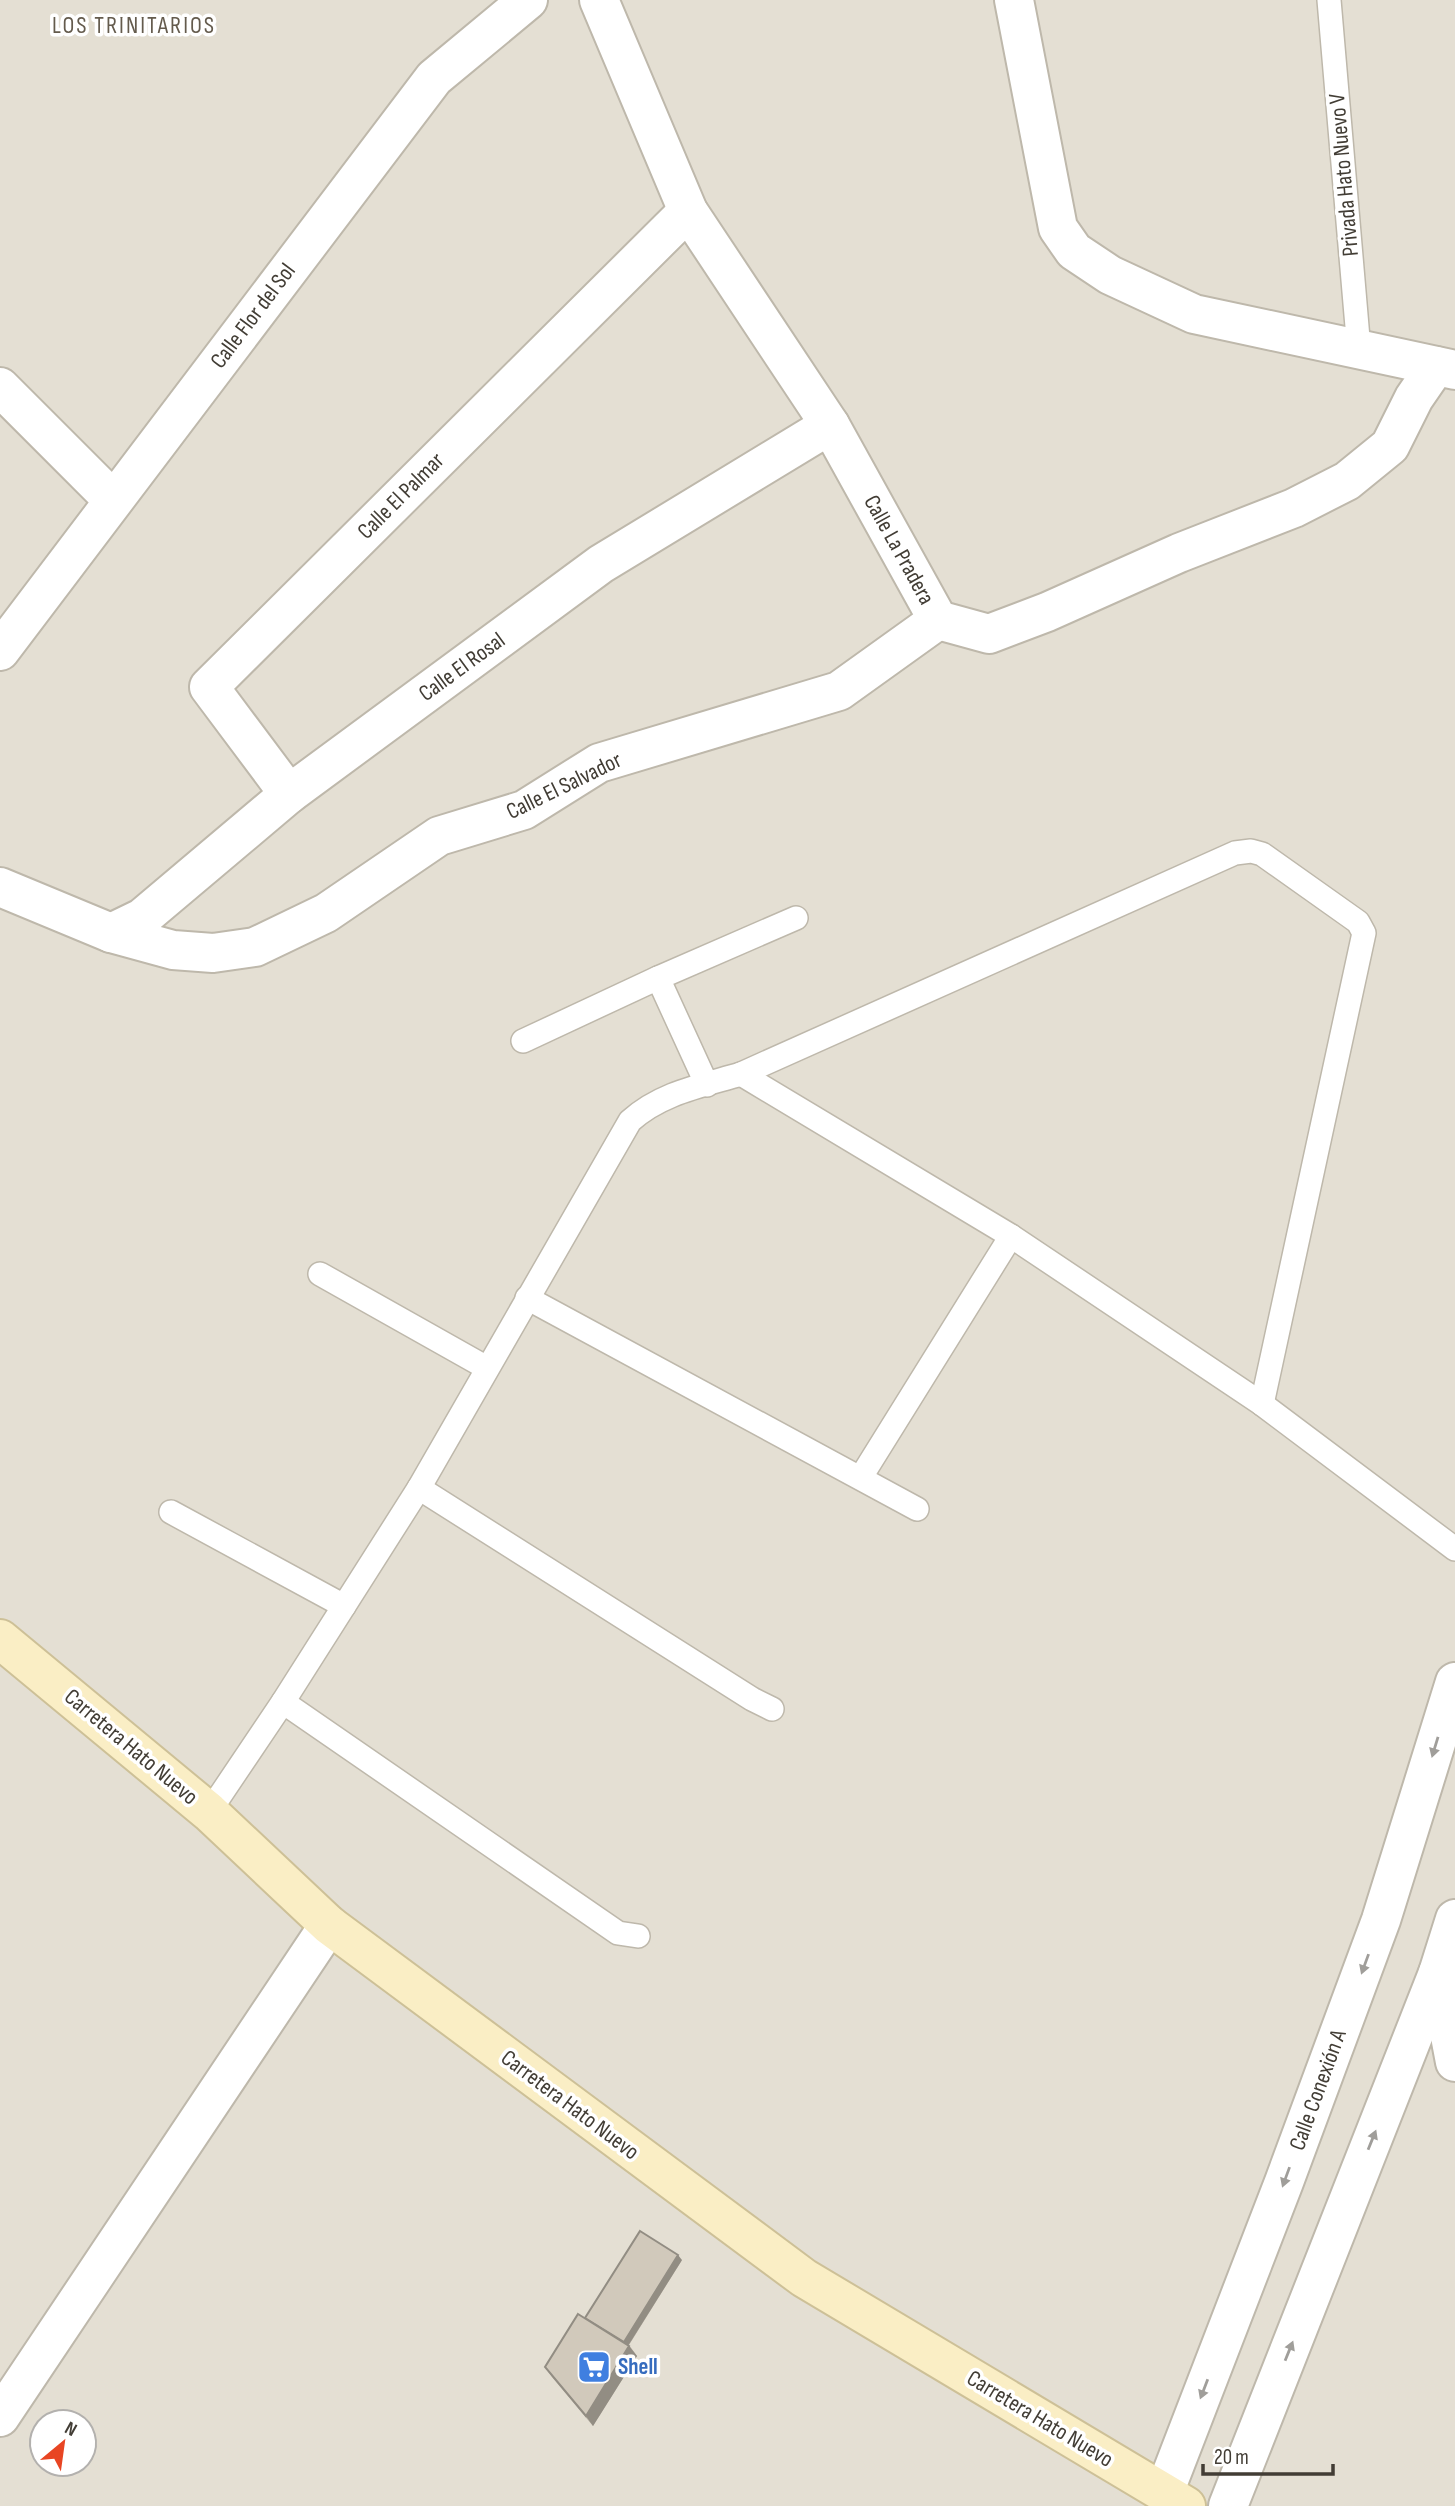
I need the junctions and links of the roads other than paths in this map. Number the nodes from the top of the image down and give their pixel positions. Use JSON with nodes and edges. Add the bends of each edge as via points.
{"nodes":[{"id":1,"x":528,"y":0,"type":"edge"},
{"id":2,"x":598,"y":0,"type":"edge"},
{"id":3,"x":1014,"y":0,"type":"edge"},
{"id":4,"x":1329,"y":0,"type":"edge"},
{"id":5,"x":688,"y":211,"type":"junction"},
{"id":6,"x":1359,"y":350,"type":"junction"},
{"id":7,"x":1446,"y":368,"type":"edge"},
{"id":8,"x":0,"y":387,"type":"edge"},
{"id":9,"x":830,"y":425,"type":"junction"},
{"id":10,"x":114,"y":500,"type":"junction"},
{"id":11,"x":938,"y":620,"type":"junction"},
{"id":12,"x":0,"y":651,"type":"edge"},
{"id":13,"x":289,"y":794,"type":"junction"},
{"id":14,"x":0,"y":887,"type":"edge"},
{"id":15,"x":796,"y":918,"type":"dead end"},
{"id":16,"x":111,"y":933,"type":"junction"},
{"id":17,"x":658,"y":978,"type":"junction"},
{"id":18,"x":523,"y":1041,"type":"dead end"},
{"id":19,"x":741,"y":1074,"type":"junction"},
{"id":20,"x":707,"y":1084,"type":"junction"},
{"id":21,"x":1011,"y":1236,"type":"junction"},
{"id":22,"x":320,"y":1274,"type":"dead end"},
{"id":23,"x":527,"y":1298,"type":"junction"},
{"id":24,"x":486,"y":1368,"type":"junction"},
{"id":25,"x":1262,"y":1404,"type":"junction"},
{"id":26,"x":861,"y":1477,"type":"junction"},
{"id":27,"x":419,"y":1488,"type":"junction"},
{"id":28,"x":917,"y":1509,"type":"dead end"},
{"id":29,"x":171,"y":1512,"type":"dead end"},
{"id":30,"x":1455,"y":1549,"type":"edge"},
{"id":31,"x":344,"y":1606,"type":"junction"},
{"id":32,"x":0,"y":1639,"type":"edge"},
{"id":33,"x":1455,"y":1682,"type":"edge"},
{"id":34,"x":283,"y":1702,"type":"junction"},
{"id":35,"x":772,"y":1709,"type":"dead end"},
{"id":36,"x":209,"y":1812,"type":"junction"},
{"id":37,"x":1455,"y":1919,"type":"edge"},
{"id":38,"x":329,"y":1925,"type":"junction"},
{"id":39,"x":638,"y":1936,"type":"dead end"},
{"id":40,"x":1438,"y":1973,"type":"junction"},
{"id":41,"x":1455,"y":2062,"type":"edge"},
{"id":42,"x":0,"y":2417,"type":"edge"},
{"id":43,"x":1175,"y":2499,"type":"edge"},
{"id":44,"x":1228,"y":2506,"type":"edge"}],
"edges":[{"from":1,"to":10,"type":"street","name":"Calle Flor del Sol","via":[[434,78]]},
{"from":2,"to":5,"type":"street","name":"Calle La Pradera"},
{"from":3,"to":6,"type":"street","via":[[1058,228],[1074,251],[1110,275],[1194,314]]},
{"from":4,"to":6,"type":"lane","name":"Privada Hato Nuevo V"},
{"from":5,"to":9,"type":"street","name":"Calle La Pradera"},
{"from":5,"to":13,"type":"street","name":"Calle El Palmar","via":[[209,687]]},
{"from":6,"to":7,"type":"street"},
{"from":7,"to":11,"type":"street","name":"Calle La Pradera","via":[[1414,398],[1390,446],[1347,481],[1294,508],[989,634]]},
{"from":8,"to":10,"type":"street"},
{"from":9,"to":11,"type":"street","name":"Calle La Pradera"},
{"from":9,"to":13,"type":"street","name":"Calle El Rosal","via":[[601,564]]},
{"from":10,"to":12,"type":"street","name":"Calle Flor del Sol"},
{"from":11,"to":16,"type":"street","name":"Calle El Salvador","via":[[839,691],[599,763],[524,810],[439,836],[326,913],[255,947],[213,953],[173,950]]},
{"from":13,"to":16,"type":"street","name":"Calle El Rosal","via":[[142,918]]},
{"from":14,"to":16,"type":"street","name":"Calle El Salvador"},
{"from":15,"to":17,"type":"lane"},
{"from":17,"to":18,"type":"lane"},
{"from":17,"to":20,"type":"lane"},
{"from":19,"to":20,"type":"lane"},
{"from":19,"to":21,"type":"lane"},
{"from":19,"to":25,"type":"lane","via":[[1235,853],[1262,854],[1358,922],[1364,933]]},
{"from":20,"to":23,"type":"lane","via":[[669,1095],[630,1121]]},
{"from":21,"to":25,"type":"lane"},
{"from":21,"to":26,"type":"lane"},
{"from":22,"to":24,"type":"lane"},
{"from":23,"to":24,"type":"lane"},
{"from":23,"to":26,"type":"lane"},
{"from":24,"to":27,"type":"lane"},
{"from":25,"to":30,"type":"lane"},
{"from":26,"to":28,"type":"lane"},
{"from":27,"to":31,"type":"lane"},
{"from":27,"to":35,"type":"lane"},
{"from":29,"to":31,"type":"lane"},
{"from":31,"to":34,"type":"lane"},
{"from":32,"to":36,"type":"main road","name":"Carretera Hato Nuevo"},
{"from":33,"to":43,"type":"street","name":"Calle Conexión A","one_way":true,"via":[[1381,1920],[1284,2182]]},
{"from":34,"to":36,"type":"lane"},
{"from":34,"to":39,"type":"lane","via":[[618,1933]]},
{"from":36,"to":38,"type":"main road","name":"Carretera Hato Nuevo"},
{"from":37,"to":40,"type":"street"},
{"from":38,"to":42,"type":"street"},
{"from":38,"to":43,"type":"main road","name":"Carretera Hato Nuevo","via":[[804,2278]]},
{"from":40,"to":41,"type":"street"},
{"from":44,"to":40,"type":"street","one_way":true}]}
